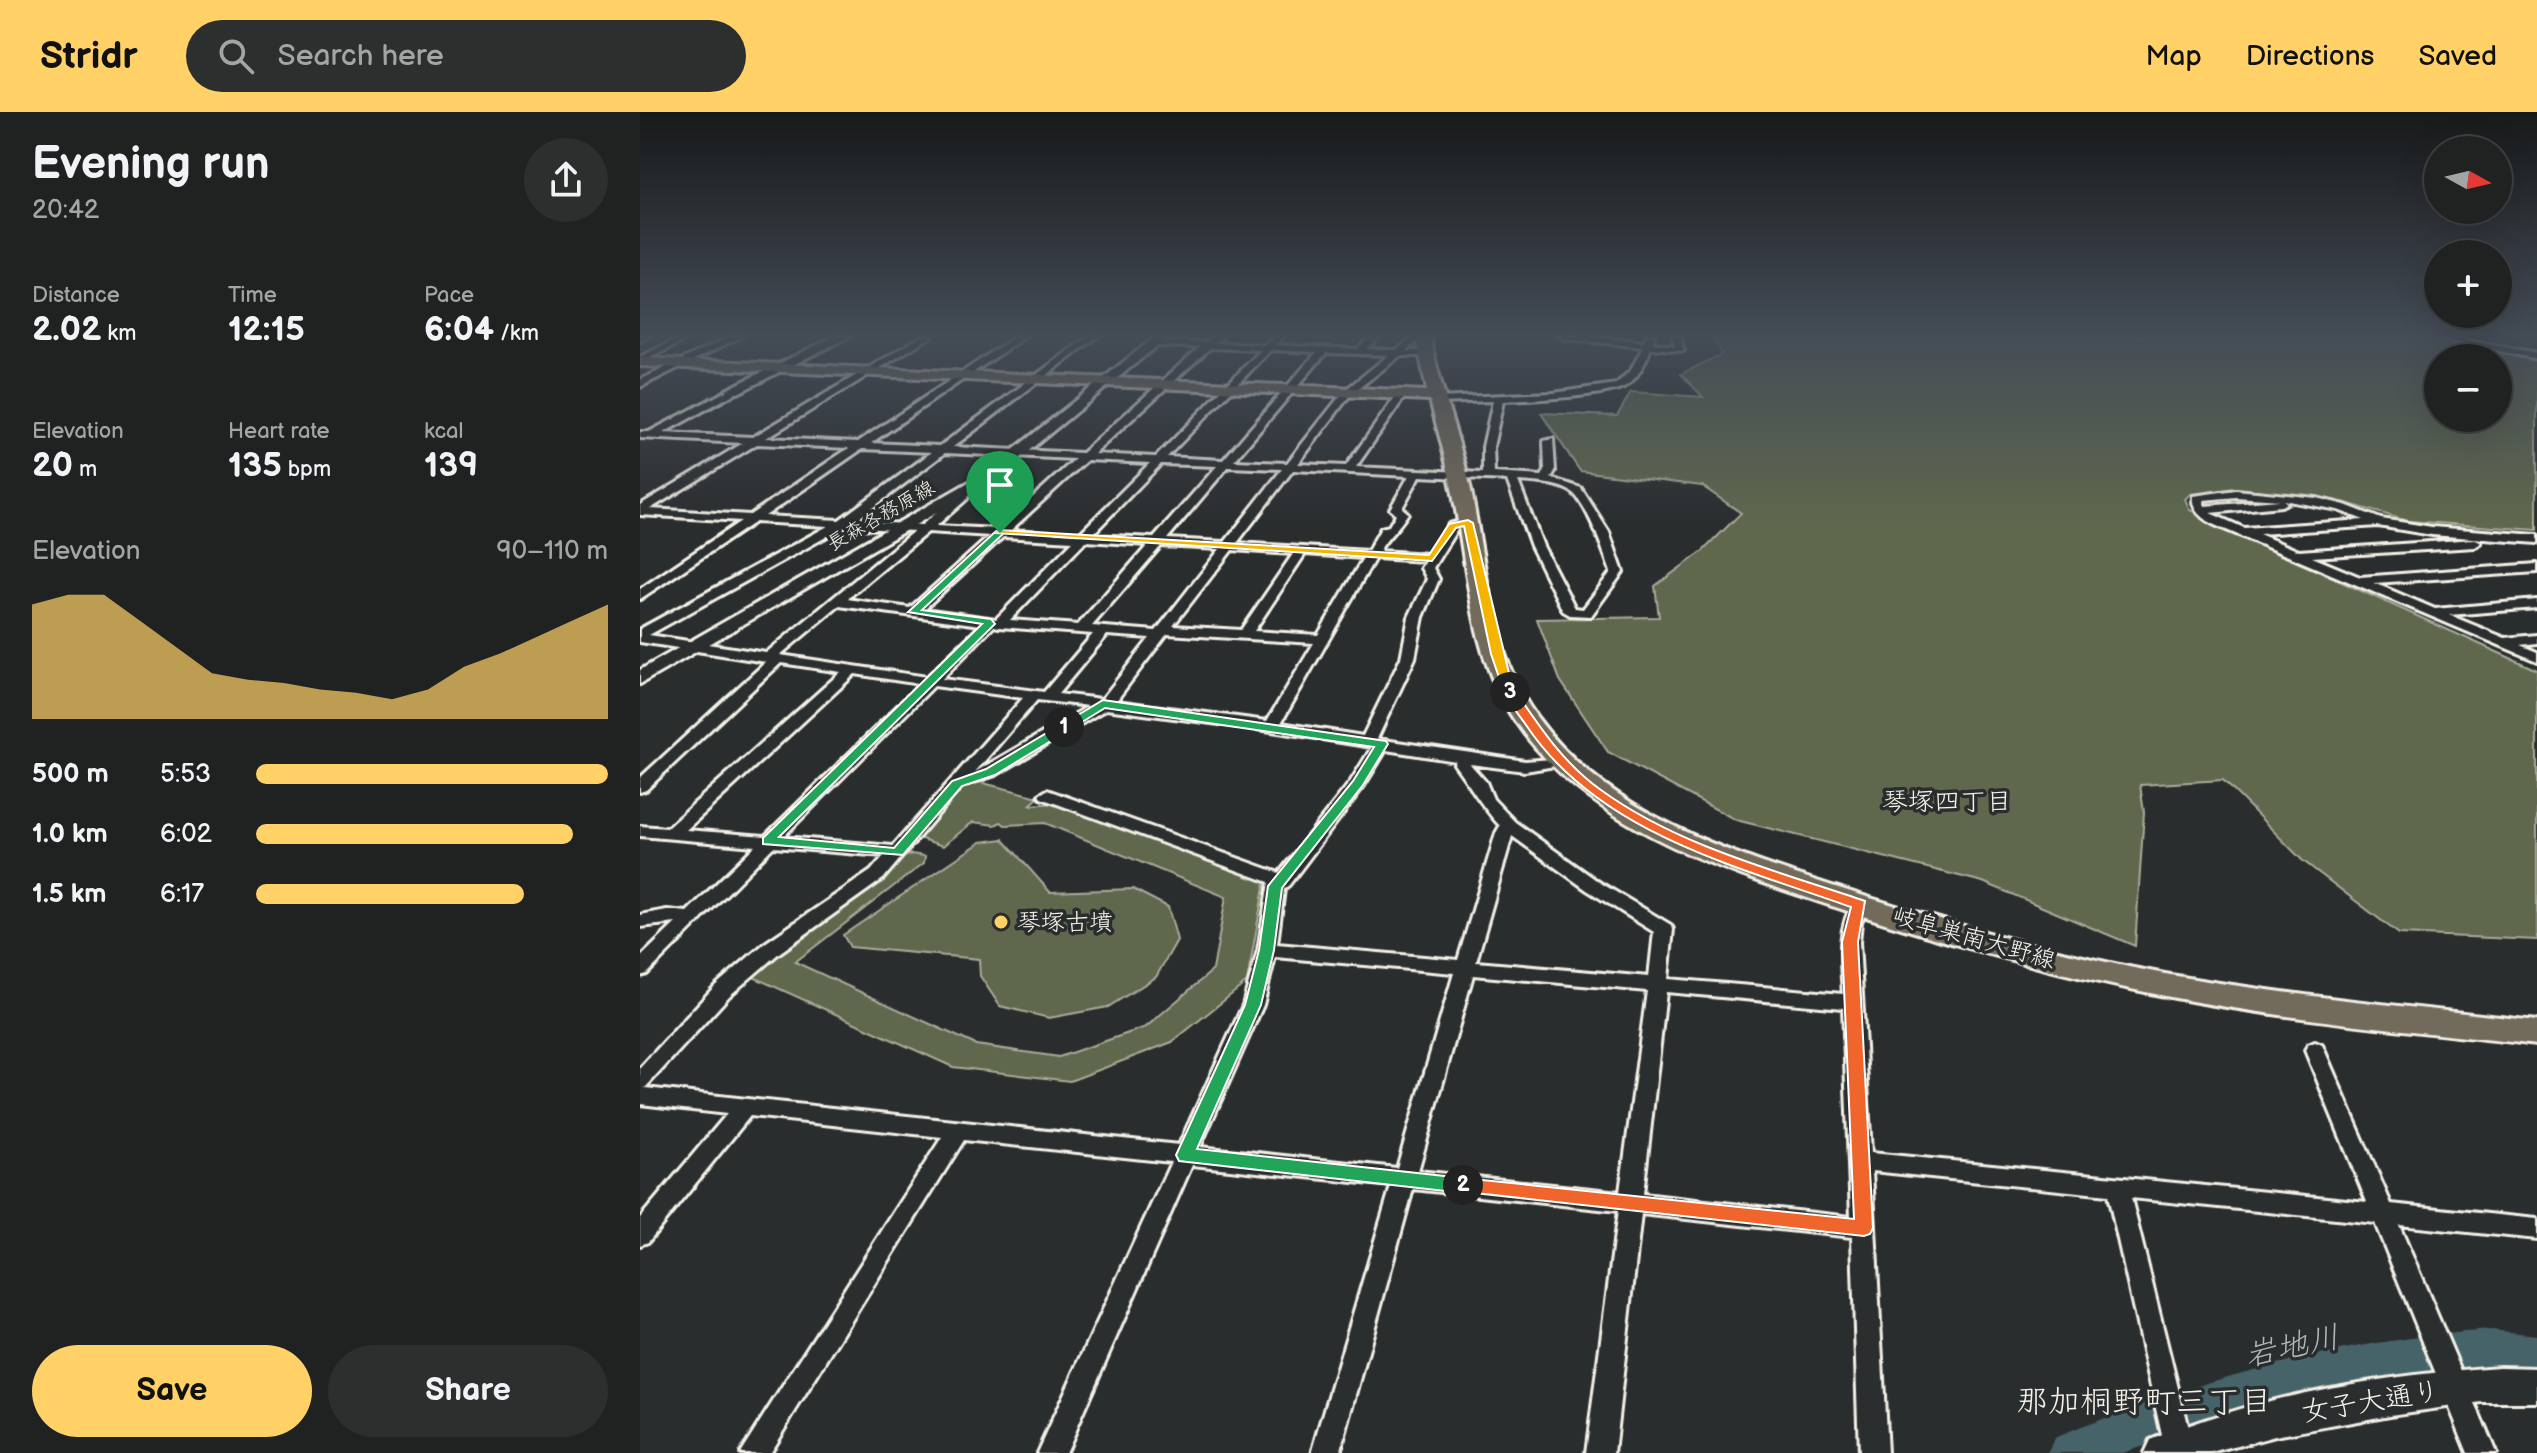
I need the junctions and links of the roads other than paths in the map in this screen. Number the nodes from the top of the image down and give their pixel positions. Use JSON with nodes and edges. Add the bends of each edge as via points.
{"nodes":[{"id":1,"x":1439,"y":398,"type":"edge"},
{"id":2,"x":717,"y":399,"type":"edge"},
{"id":3,"x":825,"y":399,"type":"edge"},
{"id":4,"x":929,"y":399,"type":"edge"},
{"id":5,"x":1010,"y":399,"type":"edge"},
{"id":6,"x":1088,"y":399,"type":"edge"},
{"id":7,"x":1149,"y":399,"type":"edge"},
{"id":8,"x":1220,"y":399,"type":"edge"},
{"id":9,"x":1282,"y":399,"type":"edge"},
{"id":10,"x":1343,"y":399,"type":"edge"},
{"id":11,"x":1399,"y":399,"type":"edge"},
{"id":12,"x":1473,"y":399,"type":"edge"},
{"id":13,"x":1498,"y":399,"type":"junction"},
{"id":14,"x":1506,"y":399,"type":"edge"},
{"id":15,"x":643,"y":437,"type":"edge"},
{"id":16,"x":754,"y":441,"type":"junction"},
{"id":17,"x":1549,"y":441,"type":"dead end"},
{"id":18,"x":859,"y":446,"type":"junction"},
{"id":19,"x":941,"y":450,"type":"junction"},
{"id":20,"x":1021,"y":454,"type":"junction"},
{"id":21,"x":1082,"y":458,"type":"junction"},
{"id":22,"x":1158,"y":462,"type":"junction"},
{"id":23,"x":1224,"y":465,"type":"junction"},
{"id":24,"x":1289,"y":468,"type":"junction"},
{"id":25,"x":1348,"y":471,"type":"junction"},
{"id":26,"x":1415,"y":475,"type":"junction"},
{"id":27,"x":1459,"y":477,"type":"junction"},
{"id":28,"x":1489,"y":477,"type":"junction"},
{"id":29,"x":1512,"y":478,"type":"junction"},
{"id":30,"x":1545,"y":479,"type":"junction"},
{"id":31,"x":966,"y":490,"type":"junction"},
{"id":32,"x":640,"y":511,"type":"edge"},
{"id":33,"x":753,"y":518,"type":"junction"},
{"id":34,"x":2378,"y":522,"type":"junction"},
{"id":35,"x":841,"y":523,"type":"junction"},
{"id":36,"x":1468,"y":523,"type":"junction"},
{"id":37,"x":902,"y":527,"type":"junction"},
{"id":38,"x":925,"y":529,"type":"junction"},
{"id":39,"x":2243,"y":532,"type":"junction"},
{"id":40,"x":1000,"y":533,"type":"junction"},
{"id":41,"x":2499,"y":537,"type":"junction"},
{"id":42,"x":1083,"y":538,"type":"junction"},
{"id":43,"x":2537,"y":539,"type":"edge"},
{"id":44,"x":1157,"y":542,"type":"junction"},
{"id":45,"x":1229,"y":546,"type":"junction"},
{"id":46,"x":1302,"y":550,"type":"junction"},
{"id":47,"x":2295,"y":554,"type":"junction"},
{"id":48,"x":1371,"y":555,"type":"junction"},
{"id":49,"x":1432,"y":558,"type":"junction"},
{"id":50,"x":2537,"y":568,"type":"edge"},
{"id":51,"x":2359,"y":581,"type":"junction"},
{"id":52,"x":640,"y":595,"type":"edge"},
{"id":53,"x":836,"y":602,"type":"junction"},
{"id":54,"x":2537,"y":604,"type":"edge"},
{"id":55,"x":913,"y":612,"type":"junction"},
{"id":56,"x":2435,"y":612,"type":"junction"},
{"id":57,"x":995,"y":622,"type":"junction"},
{"id":58,"x":1082,"y":629,"type":"junction"},
{"id":59,"x":1104,"y":630,"type":"junction"},
{"id":60,"x":1163,"y":632,"type":"junction"},
{"id":61,"x":1245,"y":634,"type":"junction"},
{"id":62,"x":640,"y":637,"type":"edge"},
{"id":63,"x":1323,"y":639,"type":"junction"},
{"id":64,"x":2537,"y":639,"type":"edge"},
{"id":65,"x":2505,"y":642,"type":"junction"},
{"id":66,"x":695,"y":647,"type":"junction"},
{"id":67,"x":2537,"y":657,"type":"edge"},
{"id":68,"x":772,"y":659,"type":"junction"},
{"id":69,"x":852,"y":670,"type":"junction"},
{"id":70,"x":640,"y":678,"type":"edge"},
{"id":71,"x":928,"y":681,"type":"junction"},
{"id":72,"x":1040,"y":696,"type":"junction"},
{"id":73,"x":1104,"y":704,"type":"junction"},
{"id":74,"x":1272,"y":726,"type":"junction"},
{"id":75,"x":1375,"y":743,"type":"junction"},
{"id":76,"x":1465,"y":758,"type":"junction"},
{"id":77,"x":1561,"y":761,"type":"junction"},
{"id":78,"x":957,"y":783,"type":"junction"},
{"id":79,"x":640,"y":787,"type":"edge"},
{"id":80,"x":1047,"y":795,"type":"dead end"},
{"id":81,"x":1509,"y":826,"type":"junction"},
{"id":82,"x":640,"y":831,"type":"edge"},
{"id":83,"x":672,"y":833,"type":"junction"},
{"id":84,"x":768,"y":841,"type":"junction"},
{"id":85,"x":898,"y":852,"type":"junction"},
{"id":86,"x":1283,"y":881,"type":"junction"},
{"id":87,"x":1860,"y":905,"type":"junction"},
{"id":88,"x":691,"y":918,"type":"junction"},
{"id":89,"x":640,"y":921,"type":"edge"},
{"id":90,"x":1267,"y":950,"type":"junction"},
{"id":91,"x":640,"y":969,"type":"edge"},
{"id":92,"x":1467,"y":969,"type":"junction"},
{"id":93,"x":1656,"y":985,"type":"junction"},
{"id":94,"x":1852,"y":1002,"type":"junction"},
{"id":95,"x":2535,"y":1036,"type":"edge"},
{"id":96,"x":2315,"y":1050,"type":"dead end"},
{"id":97,"x":640,"y":1082,"type":"edge"},
{"id":98,"x":640,"y":1096,"type":"edge"},
{"id":99,"x":744,"y":1108,"type":"junction"},
{"id":100,"x":957,"y":1132,"type":"junction"},
{"id":101,"x":1185,"y":1155,"type":"junction"},
{"id":102,"x":1860,"y":1161,"type":"junction"},
{"id":103,"x":1406,"y":1179,"type":"junction"},
{"id":104,"x":2117,"y":1185,"type":"junction"},
{"id":105,"x":1630,"y":1203,"type":"junction"},
{"id":106,"x":2381,"y":1213,"type":"junction"},
{"id":107,"x":1864,"y":1228,"type":"junction"},
{"id":108,"x":2537,"y":1229,"type":"edge"},
{"id":109,"x":640,"y":1235,"type":"edge"},
{"id":110,"x":2452,"y":1381,"type":"junction"},
{"id":111,"x":2537,"y":1385,"type":"edge"},
{"id":112,"x":2174,"y":1447,"type":"edge"},
{"id":113,"x":754,"y":1453,"type":"edge"},
{"id":114,"x":1051,"y":1453,"type":"edge"},
{"id":115,"x":1326,"y":1453,"type":"edge"},
{"id":116,"x":1600,"y":1453,"type":"edge"},
{"id":117,"x":1873,"y":1453,"type":"edge"},
{"id":118,"x":2482,"y":1453,"type":"edge"}],
"edges":[{"from":1,"to":27,"type":"main road","name":"岐阜巣南大野線"},
{"from":2,"to":15,"type":"street"},
{"from":3,"to":16,"type":"street"},
{"from":4,"to":18,"type":"street"},
{"from":5,"to":19,"type":"street"},
{"from":6,"to":20,"type":"main road","name":"長森各務原線"},
{"from":7,"to":21,"type":"street"},
{"from":8,"to":22,"type":"street"},
{"from":9,"to":23,"type":"street"},
{"from":10,"to":24,"type":"street"},
{"from":11,"to":25,"type":"street"},
{"from":12,"to":13,"type":"street"},
{"from":13,"to":14,"type":"street"},
{"from":13,"to":28,"type":"street","via":[[1488,447]]},
{"from":15,"to":16,"type":"street"},
{"from":16,"to":18,"type":"street"},
{"from":16,"to":32,"type":"street"},
{"from":17,"to":30,"type":"street","via":[[1550,471]]},
{"from":18,"to":19,"type":"street"},
{"from":18,"to":33,"type":"street"},
{"from":19,"to":20,"type":"street"},
{"from":19,"to":35,"type":"street"},
{"from":20,"to":21,"type":"street"},
{"from":20,"to":31,"type":"main road","name":"長森各務原線"},
{"from":21,"to":22,"type":"street"},
{"from":21,"to":40,"type":"street"},
{"from":22,"to":23,"type":"street"},
{"from":22,"to":42,"type":"street"},
{"from":23,"to":24,"type":"street"},
{"from":23,"to":44,"type":"street"},
{"from":24,"to":25,"type":"street"},
{"from":24,"to":45,"type":"street"},
{"from":25,"to":26,"type":"street"},
{"from":26,"to":27,"type":"street"},
{"from":26,"to":48,"type":"street","via":[[1396,509],[1402,513]]},
{"from":27,"to":28,"type":"street"},
{"from":27,"to":36,"type":"main road","name":"岐阜巣南大野線"},
{"from":28,"to":29,"type":"street"},
{"from":29,"to":30,"type":"street"},
{"from":29,"to":30,"type":"street","via":[[1520,509],[1558,590],[1570,611],[1586,613],[1617,572],[1603,532],[1577,490]]},
{"from":31,"to":37,"type":"main road","name":"長森各務原線"},
{"from":31,"to":38,"type":"street"},
{"from":32,"to":33,"type":"street"},
{"from":33,"to":35,"type":"street"},
{"from":33,"to":52,"type":"street"},
{"from":34,"to":39,"type":"street"},
{"from":34,"to":39,"type":"street","via":[[2347,506],[2295,501],[2201,510]]},
{"from":34,"to":41,"type":"street"},
{"from":35,"to":37,"type":"street"},
{"from":35,"to":62,"type":"street"},
{"from":36,"to":49,"type":"street","via":[[1453,526]]},
{"from":36,"to":77,"type":"main road","name":"岐阜巣南大野線","via":[[1510,692]]},
{"from":37,"to":38,"type":"street"},
{"from":37,"to":66,"type":"main road","name":"長森各務原線"},
{"from":38,"to":40,"type":"street"},
{"from":38,"to":53,"type":"street"},
{"from":39,"to":47,"type":"street"},
{"from":40,"to":42,"type":"street"},
{"from":40,"to":55,"type":"street"},
{"from":41,"to":43,"type":"street"},
{"from":41,"to":47,"type":"street","via":[[2491,542]]},
{"from":42,"to":44,"type":"street"},
{"from":42,"to":57,"type":"street"},
{"from":44,"to":45,"type":"street"},
{"from":44,"to":58,"type":"street"},
{"from":45,"to":46,"type":"street"},
{"from":45,"to":60,"type":"street"},
{"from":46,"to":48,"type":"street"},
{"from":46,"to":61,"type":"street"},
{"from":47,"to":51,"type":"street"},
{"from":48,"to":49,"type":"street"},
{"from":48,"to":63,"type":"street"},
{"from":49,"to":75,"type":"street","via":[[1427,568],[1433,579]]},
{"from":50,"to":51,"type":"street"},
{"from":51,"to":56,"type":"street"},
{"from":53,"to":55,"type":"street"},
{"from":53,"to":68,"type":"street"},
{"from":54,"to":56,"type":"street"},
{"from":55,"to":57,"type":"street"},
{"from":56,"to":65,"type":"street"},
{"from":57,"to":58,"type":"street"},
{"from":57,"to":71,"type":"street"},
{"from":58,"to":59,"type":"street"},
{"from":59,"to":60,"type":"street"},
{"from":59,"to":72,"type":"street"},
{"from":60,"to":61,"type":"street"},
{"from":60,"to":73,"type":"street"},
{"from":61,"to":63,"type":"street"},
{"from":62,"to":66,"type":"street"},
{"from":63,"to":74,"type":"street"},
{"from":64,"to":65,"type":"street"},
{"from":65,"to":67,"type":"street"},
{"from":66,"to":68,"type":"street"},
{"from":66,"to":70,"type":"main road","name":"長森各務原線"},
{"from":68,"to":69,"type":"street"},
{"from":68,"to":79,"type":"street"},
{"from":69,"to":71,"type":"street"},
{"from":69,"to":83,"type":"street"},
{"from":71,"to":72,"type":"street"},
{"from":71,"to":84,"type":"street"},
{"from":72,"to":73,"type":"street"},
{"from":72,"to":78,"type":"street"},
{"from":73,"to":74,"type":"street"},
{"from":73,"to":78,"type":"street","via":[[990,772]]},
{"from":74,"to":75,"type":"street"},
{"from":75,"to":76,"type":"street"},
{"from":75,"to":86,"type":"street","via":[[1358,783]]},
{"from":76,"to":77,"type":"street","via":[[1525,766]]},
{"from":76,"to":81,"type":"street","via":[[1462,764]]},
{"from":77,"to":87,"type":"main road","name":"岐阜巣南大野線","via":[[1596,793],[1653,826],[1768,875]]},
{"from":78,"to":85,"type":"street"},
{"from":80,"to":86,"type":"street"},
{"from":81,"to":92,"type":"street"},
{"from":81,"to":93,"type":"street","via":[[1664,929]]},
{"from":82,"to":83,"type":"street"},
{"from":83,"to":84,"type":"street"},
{"from":84,"to":85,"type":"street"},
{"from":84,"to":88,"type":"street"},
{"from":85,"to":97,"type":"street","via":[[877,875],[772,948],[722,991]]},
{"from":86,"to":90,"type":"street","via":[[1275,886]]},
{"from":87,"to":94,"type":"street","via":[[1850,942]]},
{"from":87,"to":95,"type":"main road","name":"岐阜巣南大野線","via":[[1974,942],[2212,993]]},
{"from":88,"to":89,"type":"street"},
{"from":88,"to":91,"type":"street"},
{"from":90,"to":92,"type":"street"},
{"from":90,"to":101,"type":"street","via":[[1253,1005]]},
{"from":92,"to":93,"type":"street"},
{"from":92,"to":103,"type":"street"},
{"from":93,"to":94,"type":"street"},
{"from":93,"to":105,"type":"street"},
{"from":94,"to":102,"type":"street"},
{"from":96,"to":106,"type":"street"},
{"from":98,"to":99,"type":"street"},
{"from":99,"to":100,"type":"street"},
{"from":99,"to":109,"type":"street"},
{"from":100,"to":101,"type":"street"},
{"from":100,"to":113,"type":"street"},
{"from":101,"to":103,"type":"street"},
{"from":101,"to":114,"type":"street"},
{"from":102,"to":104,"type":"street"},
{"from":102,"to":107,"type":"street"},
{"from":103,"to":105,"type":"street"},
{"from":103,"to":115,"type":"street"},
{"from":104,"to":106,"type":"street"},
{"from":104,"to":112,"type":"street"},
{"from":105,"to":107,"type":"street"},
{"from":105,"to":116,"type":"street"},
{"from":106,"to":108,"type":"street"},
{"from":106,"to":110,"type":"street"},
{"from":107,"to":117,"type":"street"},
{"from":110,"to":111,"type":"main road","name":"女子大通り"},
{"from":110,"to":112,"type":"main road","name":"女子大通り","via":[[2234,1426]]},
{"from":110,"to":118,"type":"street"}]}
